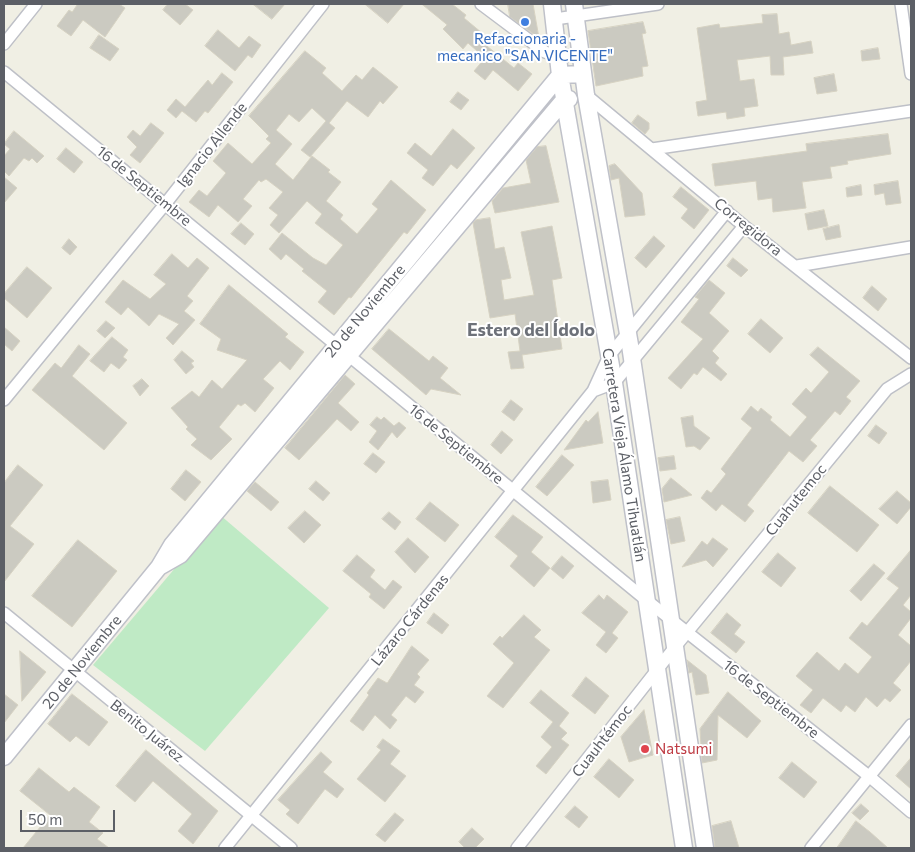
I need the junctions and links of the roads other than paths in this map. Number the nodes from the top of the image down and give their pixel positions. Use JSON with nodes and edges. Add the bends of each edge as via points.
{"nodes":[{"id":1,"x":36,"y":4,"type":"edge"},
{"id":2,"x":323,"y":4,"type":"edge"},
{"id":3,"x":481,"y":4,"type":"edge"},
{"id":4,"x":658,"y":4,"type":"edge"},
{"id":5,"x":901,"y":4,"type":"edge"},
{"id":6,"x":575,"y":9,"type":"edge"},
{"id":7,"x":553,"y":11,"type":"edge"},
{"id":8,"x":4,"y":44,"type":"edge"},
{"id":9,"x":582,"y":54,"type":"junction"},
{"id":10,"x":559,"y":57,"type":"junction"},
{"id":11,"x":4,"y":72,"type":"edge"},
{"id":12,"x":583,"y":74,"type":"junction"},
{"id":13,"x":911,"y":74,"type":"edge"},
{"id":14,"x":560,"y":75,"type":"junction"},
{"id":15,"x":586,"y":95,"type":"junction"},
{"id":16,"x":564,"y":100,"type":"junction"},
{"id":17,"x":911,"y":111,"type":"edge"},
{"id":18,"x":652,"y":149,"type":"junction"},
{"id":19,"x":166,"y":203,"type":"junction"},
{"id":20,"x":448,"y":210,"type":"junction"},
{"id":21,"x":726,"y":211,"type":"junction"},
{"id":22,"x":462,"y":221,"type":"junction"},
{"id":23,"x":744,"y":226,"type":"junction"},
{"id":24,"x":911,"y":247,"type":"edge"},
{"id":25,"x":798,"y":266,"type":"junction"},
{"id":26,"x":628,"y":332,"type":"junction"},
{"id":27,"x":341,"y":351,"type":"junction"},
{"id":28,"x":609,"y":356,"type":"junction"},
{"id":29,"x":911,"y":358,"type":"edge"},
{"id":30,"x":632,"y":361,"type":"junction"},
{"id":31,"x":911,"y":374,"type":"edge"},
{"id":32,"x":614,"y":383,"type":"junction"},
{"id":33,"x":593,"y":391,"type":"junction"},
{"id":34,"x":4,"y":400,"type":"edge"},
{"id":35,"x":514,"y":492,"type":"junction"},
{"id":36,"x":645,"y":599,"type":"junction"},
{"id":37,"x":4,"y":613,"type":"edge"},
{"id":38,"x":671,"y":620,"type":"junction"},
{"id":39,"x":687,"y":633,"type":"junction"},
{"id":40,"x":675,"y":647,"type":"junction"},
{"id":41,"x":657,"y":670,"type":"junction"},
{"id":42,"x":74,"y":671,"type":"junction"},
{"id":43,"x":911,"y":725,"type":"edge"},
{"id":44,"x":4,"y":756,"type":"edge"},
{"id":45,"x":870,"y":776,"type":"junction"},
{"id":46,"x":911,"y":812,"type":"edge"},
{"id":47,"x":252,"y":816,"type":"junction"},
{"id":48,"x":225,"y":848,"type":"edge"},
{"id":49,"x":291,"y":848,"type":"edge"},
{"id":50,"x":517,"y":848,"type":"edge"},
{"id":51,"x":684,"y":848,"type":"edge"},
{"id":52,"x":705,"y":848,"type":"edge"},
{"id":53,"x":811,"y":848,"type":"edge"}],
"edges":[{"from":1,"to":8,"type":"street"},
{"from":2,"to":19,"type":"street","name":"Ignacio Allende"},
{"from":3,"to":10,"type":"street","via":[[545,52]]},
{"from":4,"to":6,"type":"street"},
{"from":5,"to":13,"type":"street"},
{"from":6,"to":7,"type":"street"},
{"from":6,"to":9,"type":"main road","name":"Carretera Vieja Álamo Tihuatlán"},
{"from":7,"to":10,"type":"main road","name":"Carretera Vieja Álamo Tihuatlán"},
{"from":9,"to":10,"type":"street"},
{"from":9,"to":12,"type":"main road","name":"Carretera Vieja Álamo Tihuatlán"},
{"from":10,"to":14,"type":"main road","name":"Carretera Vieja Álamo Tihuatlán"},
{"from":11,"to":19,"type":"street","name":"16 de Septiembre"},
{"from":12,"to":14,"type":"main road"},
{"from":12,"to":15,"type":"main road","name":"Carretera Vieja Álamo Tihuatlán"},
{"from":14,"to":16,"type":"main road","name":"Carretera Vieja Álamo Tihuatlán"},
{"from":14,"to":20,"type":"main road","name":"20 de Noviembre"},
{"from":15,"to":16,"type":"main road"},
{"from":15,"to":18,"type":"street","name":"Corregidora"},
{"from":15,"to":26,"type":"main road","name":"Carretera Vieja Álamo Tihuatlán"},
{"from":16,"to":22,"type":"main road","name":"20 de Noviembre"},
{"from":16,"to":28,"type":"main road","name":"Carretera Vieja Álamo Tihuatlán"},
{"from":17,"to":18,"type":"street"},
{"from":18,"to":21,"type":"street","name":"Corregidora"},
{"from":19,"to":27,"type":"street","name":"16 de Septiembre"},
{"from":19,"to":34,"type":"street","name":"Ignacio Allende"},
{"from":20,"to":22,"type":"main road"},
{"from":20,"to":27,"type":"main road","name":"20 de Noviembre"},
{"from":21,"to":23,"type":"street","name":"Corregidora"},
{"from":21,"to":26,"type":"street","name":"Lázaro Cárdenas"},
{"from":22,"to":27,"type":"main road","name":"20 de Noviembre"},
{"from":23,"to":25,"type":"street","name":"Corregidora"},
{"from":23,"to":30,"type":"street"},
{"from":24,"to":25,"type":"street"},
{"from":25,"to":29,"type":"street","name":"Corregidora"},
{"from":26,"to":28,"type":"street","name":"Lázaro Cárdenas"},
{"from":26,"to":30,"type":"main road","name":"Carretera Vieja Álamo Tihuatlán"},
{"from":27,"to":35,"type":"street","name":"16 de Septiembre"},
{"from":27,"to":42,"type":"main road","name":"20 de Noviembre","via":[[180,555],[159,567]]},
{"from":28,"to":32,"type":"main road","name":"Carretera Vieja Álamo Tihuatlán"},
{"from":28,"to":33,"type":"street","name":"Lázaro Cárdenas"},
{"from":30,"to":32,"type":"street"},
{"from":30,"to":38,"type":"main road","name":"Carretera Vieja Álamo Tihuatlán"},
{"from":31,"to":39,"type":"street","name":"Cuahutemoc","via":[[887,389]]},
{"from":32,"to":33,"type":"street"},
{"from":32,"to":36,"type":"main road","name":"Carretera Vieja Álamo Tihuatlán"},
{"from":33,"to":35,"type":"street","name":"Lázaro Cárdenas"},
{"from":35,"to":36,"type":"street","name":"16 de Septiembre"},
{"from":35,"to":47,"type":"street","name":"Lázaro Cárdenas"},
{"from":36,"to":38,"type":"street","name":"16 de Septiembre"},
{"from":36,"to":41,"type":"main road","name":"Carretera Vieja Álamo Tihuatlán"},
{"from":37,"to":42,"type":"street","name":"Benito Juárez"},
{"from":38,"to":39,"type":"street","name":"16 de Septiembre"},
{"from":38,"to":40,"type":"main road","name":"Carretera Vieja Álamo Tihuatlán"},
{"from":39,"to":40,"type":"street","name":"Cuauhtémoc"},
{"from":39,"to":45,"type":"street","name":"16 de Septiembre"},
{"from":40,"to":41,"type":"street","name":"Cuauhtémoc"},
{"from":40,"to":52,"type":"main road","name":"Carretera Vieja Álamo Tihuatlán"},
{"from":41,"to":50,"type":"street","name":"Cuauhtémoc"},
{"from":41,"to":51,"type":"main road","name":"Carretera Vieja Álamo Tihuatlán"},
{"from":42,"to":44,"type":"main road","name":"20 de Noviembre"},
{"from":42,"to":47,"type":"street","name":"Benito Juárez"},
{"from":43,"to":45,"type":"street"},
{"from":45,"to":46,"type":"street","name":"16 de Septiembre"},
{"from":45,"to":53,"type":"street"},
{"from":47,"to":48,"type":"street","name":"Lázaro Cárdenas"},
{"from":47,"to":49,"type":"street","name":"Benito Juárez"}]}
